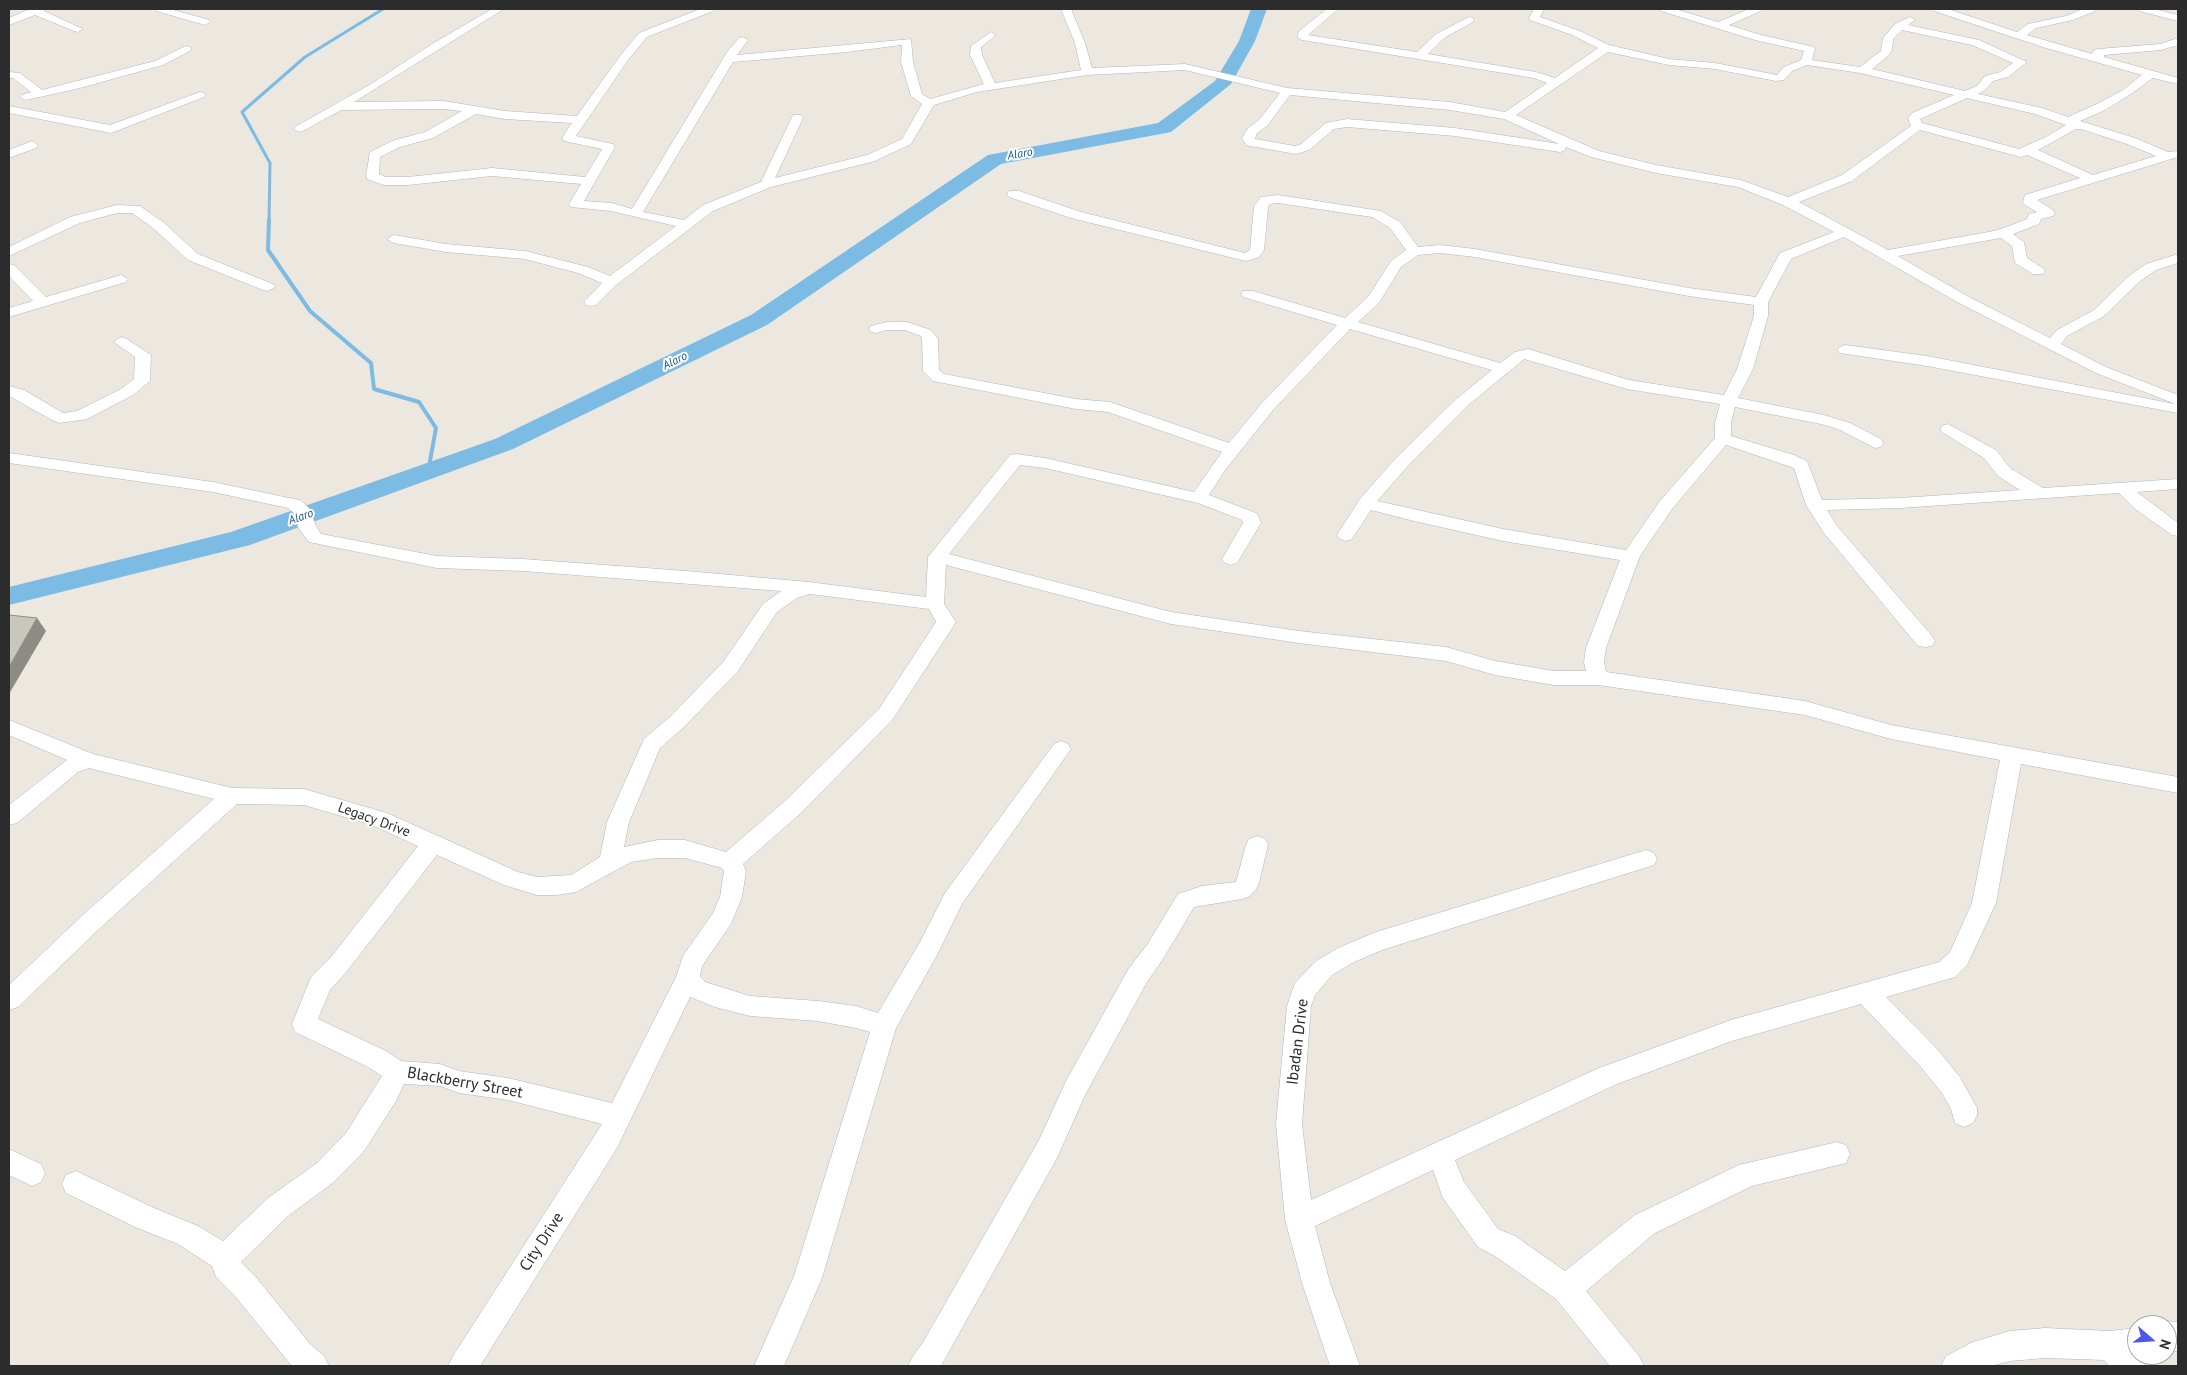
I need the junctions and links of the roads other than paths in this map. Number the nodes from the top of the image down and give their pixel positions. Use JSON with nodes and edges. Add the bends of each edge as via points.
{"nodes":[{"id":1,"x":166,"y":9,"type":"edge"},
{"id":2,"x":499,"y":9,"type":"edge"},
{"id":3,"x":709,"y":9,"type":"edge"},
{"id":4,"x":1066,"y":9,"type":"edge"},
{"id":5,"x":1333,"y":9,"type":"edge"},
{"id":6,"x":1539,"y":9,"type":"edge"},
{"id":7,"x":1665,"y":9,"type":"edge"},
{"id":8,"x":1757,"y":9,"type":"edge"},
{"id":9,"x":1938,"y":9,"type":"edge"},
{"id":10,"x":2091,"y":9,"type":"edge"},
{"id":11,"x":2143,"y":9,"type":"edge"},
{"id":12,"x":37,"y":10,"type":"edge"},
{"id":13,"x":2051,"y":11,"type":"dead end"},
{"id":14,"x":1954,"y":14,"type":"junction"},
{"id":15,"x":2069,"y":18,"type":"junction"},
{"id":16,"x":2178,"y":18,"type":"edge"},
{"id":17,"x":1469,"y":20,"type":"dead end"},
{"id":18,"x":9,"y":22,"type":"edge"},
{"id":19,"x":206,"y":22,"type":"dead end"},
{"id":20,"x":1718,"y":26,"type":"junction"},
{"id":21,"x":1899,"y":26,"type":"junction"},
{"id":22,"x":78,"y":29,"type":"dead end"},
{"id":23,"x":991,"y":35,"type":"dead end"},
{"id":24,"x":2019,"y":35,"type":"junction"},
{"id":25,"x":743,"y":40,"type":"dead end"},
{"id":26,"x":2178,"y":40,"type":"edge"},
{"id":27,"x":1606,"y":48,"type":"junction"},
{"id":28,"x":186,"y":50,"type":"dead end"},
{"id":29,"x":1420,"y":56,"type":"junction"},
{"id":30,"x":729,"y":59,"type":"junction"},
{"id":31,"x":2098,"y":59,"type":"junction"},
{"id":32,"x":1806,"y":62,"type":"junction"},
{"id":33,"x":1866,"y":70,"type":"junction"},
{"id":34,"x":1087,"y":72,"type":"junction"},
{"id":35,"x":2150,"y":74,"type":"junction"},
{"id":36,"x":9,"y":75,"type":"edge"},
{"id":37,"x":2178,"y":81,"type":"edge"},
{"id":38,"x":1555,"y":82,"type":"junction"},
{"id":39,"x":991,"y":86,"type":"junction"},
{"id":40,"x":1287,"y":92,"type":"junction"},
{"id":41,"x":1968,"y":94,"type":"junction"},
{"id":42,"x":36,"y":95,"type":"junction"},
{"id":43,"x":200,"y":95,"type":"dead end"},
{"id":44,"x":9,"y":102,"type":"edge"},
{"id":45,"x":929,"y":103,"type":"junction"},
{"id":46,"x":339,"y":106,"type":"junction"},
{"id":47,"x":9,"y":110,"type":"edge"},
{"id":48,"x":474,"y":110,"type":"junction"},
{"id":49,"x":26,"y":113,"type":"junction"},
{"id":50,"x":1507,"y":116,"type":"junction"},
{"id":51,"x":797,"y":118,"type":"dead end"},
{"id":52,"x":9,"y":120,"type":"edge"},
{"id":53,"x":581,"y":120,"type":"junction"},
{"id":54,"x":2075,"y":124,"type":"junction"},
{"id":55,"x":1916,"y":125,"type":"junction"},
{"id":56,"x":299,"y":128,"type":"dead end"},
{"id":57,"x":32,"y":145,"type":"dead end"},
{"id":58,"x":2025,"y":150,"type":"junction"},
{"id":59,"x":1584,"y":151,"type":"junction"},
{"id":60,"x":9,"y":154,"type":"edge"},
{"id":61,"x":2173,"y":154,"type":"edge"},
{"id":62,"x":2092,"y":179,"type":"junction"},
{"id":63,"x":588,"y":181,"type":"junction"},
{"id":64,"x":766,"y":184,"type":"junction"},
{"id":65,"x":1014,"y":194,"type":"dead end"},
{"id":66,"x":1788,"y":202,"type":"junction"},
{"id":67,"x":635,"y":214,"type":"junction"},
{"id":68,"x":685,"y":224,"type":"junction"},
{"id":69,"x":1845,"y":232,"type":"junction"},
{"id":70,"x":2003,"y":233,"type":"junction"},
{"id":71,"x":394,"y":239,"type":"dead end"},
{"id":72,"x":1414,"y":251,"type":"junction"},
{"id":73,"x":9,"y":252,"type":"edge"},
{"id":74,"x":1887,"y":255,"type":"junction"},
{"id":75,"x":2178,"y":258,"type":"edge"},
{"id":76,"x":9,"y":268,"type":"edge"},
{"id":77,"x":2038,"y":271,"type":"dead end"},
{"id":78,"x":121,"y":279,"type":"dead end"},
{"id":79,"x":611,"y":282,"type":"junction"},
{"id":80,"x":268,"y":287,"type":"dead end"},
{"id":81,"x":1248,"y":294,"type":"dead end"},
{"id":82,"x":591,"y":302,"type":"dead end"},
{"id":83,"x":1761,"y":302,"type":"junction"},
{"id":84,"x":43,"y":303,"type":"junction"},
{"id":85,"x":9,"y":313,"type":"edge"},
{"id":86,"x":1348,"y":323,"type":"junction"},
{"id":87,"x":876,"y":329,"type":"dead end"},
{"id":88,"x":122,"y":342,"type":"dead end"},
{"id":89,"x":2052,"y":345,"type":"junction"},
{"id":90,"x":1845,"y":350,"type":"dead end"},
{"id":91,"x":1502,"y":368,"type":"junction"},
{"id":92,"x":9,"y":390,"type":"edge"},
{"id":93,"x":2178,"y":400,"type":"edge"},
{"id":94,"x":1729,"y":401,"type":"junction"},
{"id":95,"x":2178,"y":410,"type":"edge"},
{"id":96,"x":1948,"y":429,"type":"dead end"},
{"id":97,"x":1723,"y":439,"type":"junction"},
{"id":98,"x":1875,"y":443,"type":"dead end"},
{"id":99,"x":1233,"y":450,"type":"junction"},
{"id":100,"x":9,"y":458,"type":"edge"},
{"id":101,"x":2178,"y":484,"type":"edge"},
{"id":102,"x":2123,"y":488,"type":"junction"},
{"id":103,"x":2041,"y":494,"type":"junction"},
{"id":104,"x":1203,"y":499,"type":"junction"},
{"id":105,"x":1366,"y":502,"type":"junction"},
{"id":106,"x":1815,"y":505,"type":"junction"},
{"id":107,"x":2178,"y":531,"type":"edge"},
{"id":108,"x":1346,"y":535,"type":"dead end"},
{"id":109,"x":1631,"y":556,"type":"junction"},
{"id":110,"x":937,"y":557,"type":"junction"},
{"id":111,"x":1231,"y":559,"type":"dead end"},
{"id":112,"x":809,"y":588,"type":"junction"},
{"id":113,"x":935,"y":604,"type":"junction"},
{"id":114,"x":1925,"y":641,"type":"dead end"},
{"id":115,"x":1598,"y":678,"type":"junction"},
{"id":116,"x":9,"y":727,"type":"edge"},
{"id":117,"x":1061,"y":749,"type":"dead end"},
{"id":118,"x":2012,"y":753,"type":"junction"},
{"id":119,"x":88,"y":760,"type":"junction"},
{"id":120,"x":2178,"y":785,"type":"edge"},
{"id":121,"x":232,"y":796,"type":"junction"},
{"id":122,"x":9,"y":816,"type":"edge"},
{"id":123,"x":433,"y":843,"type":"junction"},
{"id":124,"x":1257,"y":845,"type":"dead end"},
{"id":125,"x":1646,"y":860,"type":"dead end"},
{"id":126,"x":612,"y":861,"type":"junction"},
{"id":127,"x":730,"y":862,"type":"junction"},
{"id":128,"x":688,"y":977,"type":"junction"},
{"id":129,"x":1865,"y":992,"type":"junction"},
{"id":130,"x":9,"y":1000,"type":"edge"},
{"id":131,"x":884,"y":1026,"type":"junction"},
{"id":132,"x":397,"y":1072,"type":"junction"},
{"id":133,"x":1964,"y":1115,"type":"dead end"},
{"id":134,"x":619,"y":1117,"type":"junction"},
{"id":135,"x":1440,"y":1154,"type":"junction"},
{"id":136,"x":1837,"y":1154,"type":"dead end"},
{"id":137,"x":9,"y":1162,"type":"edge"},
{"id":138,"x":32,"y":1174,"type":"dead end"},
{"id":139,"x":76,"y":1184,"type":"dead end"},
{"id":140,"x":1299,"y":1218,"type":"junction"},
{"id":141,"x":225,"y":1258,"type":"junction"},
{"id":142,"x":1566,"y":1289,"type":"junction"},
{"id":143,"x":2123,"y":1344,"type":"edge"},
{"id":144,"x":314,"y":1366,"type":"edge"},
{"id":145,"x":463,"y":1366,"type":"edge"},
{"id":146,"x":769,"y":1366,"type":"edge"},
{"id":147,"x":923,"y":1366,"type":"edge"},
{"id":148,"x":1345,"y":1366,"type":"edge"},
{"id":149,"x":1629,"y":1366,"type":"edge"},
{"id":150,"x":1956,"y":1366,"type":"edge"},
{"id":151,"x":2130,"y":1366,"type":"edge"}],
"edges":[{"from":1,"to":19,"type":"street"},
{"from":2,"to":46,"type":"street"},
{"from":3,"to":53,"type":"street","via":[[644,35]]},
{"from":4,"to":34,"type":"street"},
{"from":5,"to":29,"type":"street","via":[[1304,31],[1302,37]]},
{"from":6,"to":27,"type":"street","via":[[1534,18]]},
{"from":7,"to":20,"type":"street"},
{"from":8,"to":20,"type":"street"},
{"from":9,"to":14,"type":"street"},
{"from":10,"to":15,"type":"street"},
{"from":11,"to":16,"type":"street"},
{"from":12,"to":18,"type":"street"},
{"from":12,"to":22,"type":"street"},
{"from":13,"to":15,"type":"street"},
{"from":14,"to":21,"type":"street","via":[[1924,17]]},
{"from":14,"to":24,"type":"street"},
{"from":15,"to":24,"type":"street","via":[[2032,26]]},
{"from":17,"to":29,"type":"street","via":[[1440,36]]},
{"from":20,"to":32,"type":"street","via":[[1810,49]]},
{"from":21,"to":33,"type":"street","via":[[1888,38],[1887,50]]},
{"from":21,"to":41,"type":"street","via":[[1974,42],[2021,61],[2010,72],[1989,78],[1981,88]]},
{"from":23,"to":39,"type":"street","via":[[976,46],[976,55]]},
{"from":24,"to":31,"type":"street"},
{"from":25,"to":30,"type":"street"},
{"from":26,"to":31,"type":"street","via":[[2151,48],[2098,52]]},
{"from":27,"to":32,"type":"street","via":[[1669,62],[1715,66],[1780,78],[1788,70]]},
{"from":27,"to":38,"type":"street"},
{"from":28,"to":42,"type":"street","via":[[158,63]]},
{"from":29,"to":38,"type":"street"},
{"from":30,"to":45,"type":"street","via":[[907,41],[907,62],[917,96]]},
{"from":30,"to":67,"type":"street"},
{"from":31,"to":35,"type":"street"},
{"from":32,"to":33,"type":"street"},
{"from":33,"to":41,"type":"street"},
{"from":34,"to":39,"type":"street"},
{"from":34,"to":40,"type":"street","via":[[1185,67]]},
{"from":35,"to":37,"type":"street"},
{"from":35,"to":54,"type":"street"},
{"from":36,"to":42,"type":"street","via":[[16,75],[38,92]]},
{"from":38,"to":50,"type":"street"},
{"from":39,"to":45,"type":"street"},
{"from":40,"to":50,"type":"street","via":[[1441,105]]},
{"from":40,"to":59,"type":"street","via":[[1252,132],[1248,138],[1250,142],[1296,150],[1305,147],[1330,126],[1347,123],[1455,132]]},
{"from":41,"to":54,"type":"street","via":[[2038,111]]},
{"from":41,"to":55,"type":"street","via":[[1916,116]]},
{"from":42,"to":44,"type":"street"},
{"from":43,"to":49,"type":"street","via":[[111,129]]},
{"from":45,"to":64,"type":"street","via":[[907,141],[872,158]]},
{"from":46,"to":48,"type":"street","via":[[444,106]]},
{"from":46,"to":56,"type":"street"},
{"from":47,"to":49,"type":"street"},
{"from":48,"to":53,"type":"street"},
{"from":48,"to":63,"type":"street","via":[[429,135],[396,144],[374,155],[372,176],[384,181],[408,181],[492,172]]},
{"from":49,"to":52,"type":"street"},
{"from":50,"to":59,"type":"street"},
{"from":51,"to":64,"type":"street"},
{"from":53,"to":63,"type":"street","via":[[568,138],[609,147]]},
{"from":54,"to":58,"type":"street","via":[[2050,140]]},
{"from":54,"to":61,"type":"street"},
{"from":55,"to":58,"type":"street","via":[[2021,153]]},
{"from":55,"to":66,"type":"street","via":[[1915,129],[1847,178]]},
{"from":57,"to":60,"type":"street"},
{"from":58,"to":62,"type":"street"},
{"from":59,"to":66,"type":"street","via":[[1656,169],[1729,181]]},
{"from":61,"to":62,"type":"street"},
{"from":62,"to":70,"type":"street","via":[[2030,198],[2030,202],[2048,213]]},
{"from":63,"to":67,"type":"street","via":[[576,204],[612,207]]},
{"from":64,"to":68,"type":"street","via":[[708,208]]},
{"from":65,"to":72,"type":"street","via":[[1076,215],[1246,257],[1257,250],[1261,206],[1266,200],[1278,199],[1376,214],[1395,225]]},
{"from":66,"to":69,"type":"street"},
{"from":67,"to":68,"type":"street"},
{"from":68,"to":79,"type":"street"},
{"from":69,"to":74,"type":"street"},
{"from":69,"to":83,"type":"street","via":[[1785,256]]},
{"from":70,"to":74,"type":"street"},
{"from":70,"to":77,"type":"street","via":[[2019,245],[2020,260]]},
{"from":71,"to":79,"type":"street","via":[[533,257],[583,270]]},
{"from":72,"to":83,"type":"street","via":[[1440,249],[1475,253]]},
{"from":72,"to":86,"type":"street","via":[[1396,264],[1374,300]]},
{"from":73,"to":80,"type":"street","via":[[75,220],[117,209],[135,209],[158,224],[193,257]]},
{"from":74,"to":89,"type":"street","via":[[1962,299]]},
{"from":75,"to":89,"type":"street","via":[[2150,267],[2099,313],[2062,333]]},
{"from":76,"to":84,"type":"street"},
{"from":78,"to":84,"type":"street"},
{"from":79,"to":82,"type":"street"},
{"from":81,"to":86,"type":"street"},
{"from":83,"to":94,"type":"street","via":[[1761,316],[1746,369]]},
{"from":84,"to":85,"type":"street"},
{"from":86,"to":91,"type":"street"},
{"from":86,"to":99,"type":"street"},
{"from":87,"to":99,"type":"street","via":[[907,326],[926,332],[930,339],[930,371],[939,378],[1076,404],[1110,407]]},
{"from":88,"to":92,"type":"street","via":[[143,355],[142,381],[128,392],[81,416],[60,418]]},
{"from":89,"to":93,"type":"street","via":[[2102,370]]},
{"from":90,"to":95,"type":"street","via":[[1927,361]]},
{"from":91,"to":94,"type":"street","via":[[1520,355],[1528,354],[1627,384]]},
{"from":91,"to":105,"type":"street","via":[[1460,404]]},
{"from":94,"to":97,"type":"street"},
{"from":94,"to":98,"type":"street","via":[[1824,420],[1844,426]]},
{"from":96,"to":103,"type":"street","via":[[1990,454],[2013,479]]},
{"from":97,"to":106,"type":"street","via":[[1801,465]]},
{"from":97,"to":109,"type":"street","via":[[1666,505]]},
{"from":99,"to":104,"type":"street","via":[[1202,492],[1200,496]]},
{"from":100,"to":112,"type":"street","via":[[213,487],[294,504],[303,512],[307,527],[315,538],[437,562],[523,564]]},
{"from":101,"to":102,"type":"street"},
{"from":102,"to":103,"type":"street"},
{"from":102,"to":107,"type":"street","via":[[2141,506]]},
{"from":103,"to":106,"type":"street"},
{"from":104,"to":110,"type":"street","via":[[1016,459]]},
{"from":104,"to":111,"type":"street","via":[[1252,519]]},
{"from":105,"to":108,"type":"street"},
{"from":105,"to":109,"type":"street","via":[[1503,535]]},
{"from":106,"to":114,"type":"street","via":[[1843,546]]},
{"from":109,"to":115,"type":"street","via":[[1596,648],[1594,662]]},
{"from":110,"to":113,"type":"street"},
{"from":110,"to":115,"type":"street","via":[[1171,618],[1446,654],[1495,668],[1554,678]]},
{"from":112,"to":113,"type":"street"},
{"from":112,"to":126,"type":"street","via":[[790,594],[770,608],[731,666],[651,744],[618,822]]},
{"from":113,"to":127,"type":"street","via":[[946,622],[886,714],[793,807]]},
{"from":115,"to":118,"type":"street","via":[[1805,708],[1891,732]]},
{"from":116,"to":119,"type":"street","name":"Legacy Drive"},
{"from":117,"to":131,"type":"street","via":[[954,899]]},
{"from":118,"to":120,"type":"street"},
{"from":118,"to":129,"type":"street","via":[[1984,903],[1959,958],[1947,970]]},
{"from":119,"to":121,"type":"street","name":"Legacy Drive"},
{"from":119,"to":122,"type":"street","via":[[71,767]]},
{"from":121,"to":123,"type":"street","name":"Legacy Drive","via":[[304,797],[379,819]]},
{"from":121,"to":130,"type":"street"},
{"from":123,"to":126,"type":"street","name":"Legacy Drive","via":[[512,879],[537,886],[576,883]]},
{"from":123,"to":132,"type":"street","name":"Blackberry Street","via":[[340,964],[320,984],[304,1024]]},
{"from":124,"to":147,"type":"street","via":[[1248,883],[1242,890],[1186,900],[1138,975],[1076,1087],[1048,1149]]},
{"from":125,"to":140,"type":"street","name":"Ibadan Drive","via":[[1376,942],[1331,963],[1313,978],[1304,990],[1299,1006],[1290,1124]]},
{"from":126,"to":127,"type":"street","name":"Legacy Drive","via":[[628,854],[658,849],[685,849]]},
{"from":127,"to":128,"type":"street","name":"City Drive","via":[[735,871],[731,897],[723,918],[691,963]]},
{"from":128,"to":131,"type":"street","via":[[696,989],[750,1006],[828,1012]]},
{"from":128,"to":134,"type":"street","name":"City Drive"},
{"from":129,"to":133,"type":"street","via":[[1929,1058],[1950,1085],[1964,1108]]},
{"from":129,"to":135,"type":"street","via":[[1731,1031],[1608,1076]]},
{"from":131,"to":146,"type":"street","via":[[808,1278]]},
{"from":132,"to":134,"type":"street","name":"Blackberry Street","via":[[440,1076]]},
{"from":132,"to":141,"type":"street","via":[[355,1142],[326,1172],[278,1207]]},
{"from":134,"to":145,"type":"street","name":"City Drive"},
{"from":135,"to":140,"type":"street"},
{"from":135,"to":142,"type":"street","via":[[1453,1189],[1488,1238],[1505,1246]]},
{"from":136,"to":142,"type":"street","via":[[1749,1174],[1670,1211],[1645,1224]]},
{"from":137,"to":138,"type":"street"},
{"from":139,"to":141,"type":"street","via":[[188,1235]]},
{"from":140,"to":148,"type":"street","name":"Ibadan Drive","via":[[1316,1283]]},
{"from":141,"to":144,"type":"street","via":[[226,1267]]},
{"from":142,"to":149,"type":"street"},
{"from":143,"to":150,"type":"street","via":[[2010,1346],[1973,1357]]},
{"from":143,"to":151,"type":"street"}]}
